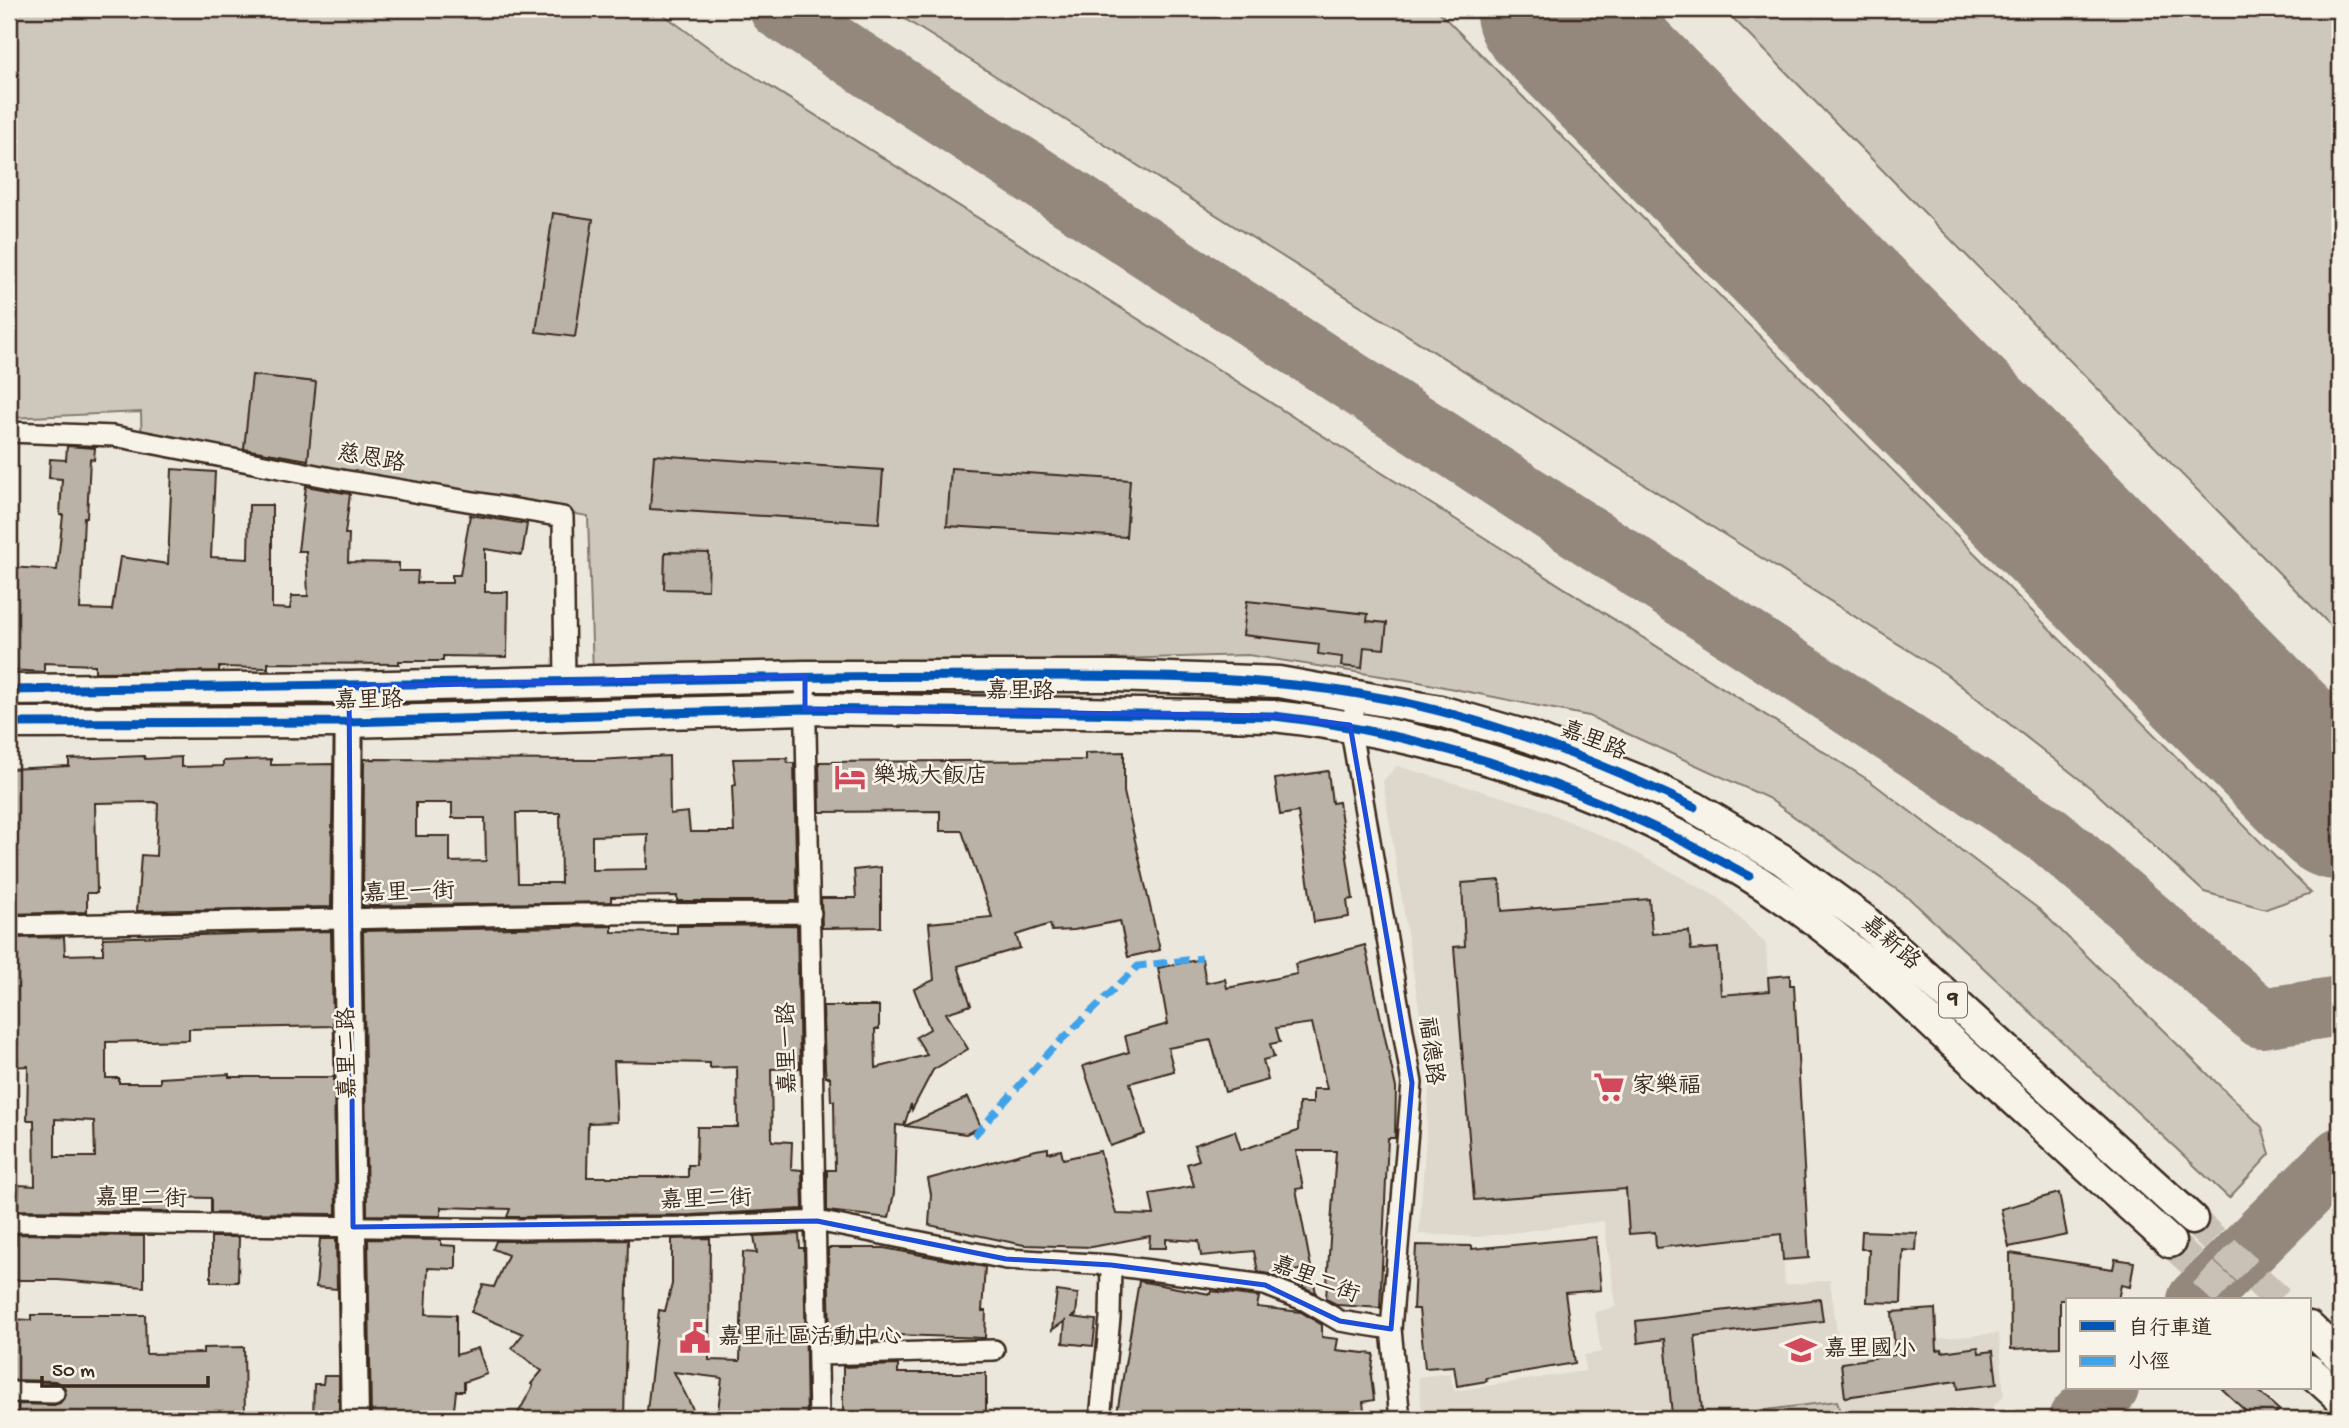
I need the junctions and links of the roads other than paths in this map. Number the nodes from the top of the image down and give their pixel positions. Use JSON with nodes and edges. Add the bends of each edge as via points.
{"nodes":[{"id":1,"x":9,"y":432,"type":"edge"},
{"id":2,"x":805,"y":676,"type":"junction"},
{"id":3,"x":565,"y":682,"type":"junction"},
{"id":4,"x":349,"y":687,"type":"junction"},
{"id":5,"x":9,"y":690,"type":"edge"},
{"id":6,"x":1359,"y":694,"type":"junction"},
{"id":7,"x":805,"y":709,"type":"junction"},
{"id":8,"x":348,"y":722,"type":"junction"},
{"id":9,"x":9,"y":723,"type":"edge"},
{"id":10,"x":1350,"y":724,"type":"junction"},
{"id":11,"x":1694,"y":807,"type":"joint"},
{"id":12,"x":1749,"y":876,"type":"joint"},
{"id":13,"x":811,"y":913,"type":"junction"},
{"id":14,"x":347,"y":920,"type":"junction"},
{"id":15,"x":9,"y":926,"type":"edge"},
{"id":16,"x":2192,"y":1219,"type":"tunnel mouth"},
{"id":17,"x":817,"y":1222,"type":"junction"},
{"id":18,"x":9,"y":1223,"type":"edge"},
{"id":19,"x":353,"y":1227,"type":"junction"},
{"id":20,"x":2170,"y":1242,"type":"tunnel mouth"},
{"id":21,"x":1111,"y":1265,"type":"junction"},
{"id":22,"x":2310,"y":1328,"type":"edge"},
{"id":23,"x":1391,"y":1329,"type":"junction"},
{"id":24,"x":994,"y":1350,"type":"dead end"},
{"id":25,"x":819,"y":1355,"type":"junction"},
{"id":26,"x":2340,"y":1357,"type":"edge"},
{"id":27,"x":2310,"y":1371,"type":"edge"},
{"id":28,"x":9,"y":1392,"type":"edge"},
{"id":29,"x":54,"y":1393,"type":"dead end"},
{"id":30,"x":2340,"y":1398,"type":"edge"},
{"id":31,"x":355,"y":1419,"type":"edge"},
{"id":32,"x":820,"y":1419,"type":"edge"},
{"id":33,"x":1100,"y":1419,"type":"edge"},
{"id":34,"x":1399,"y":1419,"type":"edge"}],
"edges":[{"from":1,"to":3,"type":"street","name":"慈恩路","via":[[114,436],[562,517]]},
{"from":2,"to":3,"type":"main road","name":"嘉里路","number":"9"},
{"from":2,"to":6,"type":"main road","name":"嘉里路","number":"9","via":[[1182,678],[1279,682]]},
{"from":2,"to":7,"type":"street","name":"嘉里一路"},
{"from":3,"to":4,"type":"main road","name":"嘉里路","number":"9"},
{"from":4,"to":5,"type":"main road","name":"嘉里路","number":"9"},
{"from":4,"to":8,"type":"street","name":"嘉里二路"},
{"from":6,"to":10,"type":"street","name":"福德路"},
{"from":6,"to":11,"type":"main road","name":"嘉里路","number":"9","via":[[1530,737]]},
{"from":7,"to":8,"type":"main road","name":"嘉里路","number":"9"},
{"from":7,"to":10,"type":"main road","name":"嘉里路","number":"9","via":[[1274,716]]},
{"from":7,"to":13,"type":"street","name":"嘉里一路"},
{"from":8,"to":9,"type":"main road","name":"嘉里路","number":"9"},
{"from":8,"to":14,"type":"street","name":"嘉里二路"},
{"from":10,"to":12,"type":"main road","name":"嘉里路","number":"9","via":[[1486,759],[1587,795],[1679,837]]},
{"from":10,"to":23,"type":"street","name":"福德路","via":[[1412,1083]]},
{"from":11,"to":16,"type":"main road","name":"嘉新路","number":"9","via":[[1781,859],[1863,919]]},
{"from":12,"to":20,"type":"main road","name":"嘉新路","number":"9","via":[[1846,945]]},
{"from":13,"to":14,"type":"street","name":"嘉里一街"},
{"from":13,"to":17,"type":"street","name":"嘉里一路"},
{"from":14,"to":15,"type":"street","name":"嘉里一街"},
{"from":14,"to":19,"type":"street","name":"嘉里二路"},
{"from":17,"to":19,"type":"street","name":"嘉里二街","via":[[638,1228]]},
{"from":17,"to":21,"type":"street","name":"嘉里二街","via":[[1006,1259]]},
{"from":17,"to":25,"type":"street","name":"嘉里一路"},
{"from":18,"to":19,"type":"street","name":"嘉里二街"},
{"from":19,"to":31,"type":"street","name":"嘉里二路"},
{"from":21,"to":23,"type":"street","name":"嘉里二街","via":[[1265,1286],[1306,1301],[1340,1321]]},
{"from":21,"to":33,"type":"street"},
{"from":22,"to":26,"type":"main road"},
{"from":23,"to":34,"type":"street","name":"福德路"},
{"from":24,"to":25,"type":"street"},
{"from":25,"to":32,"type":"street","name":"嘉里一路"},
{"from":27,"to":30,"type":"main road"},
{"from":28,"to":29,"type":"street"}]}
